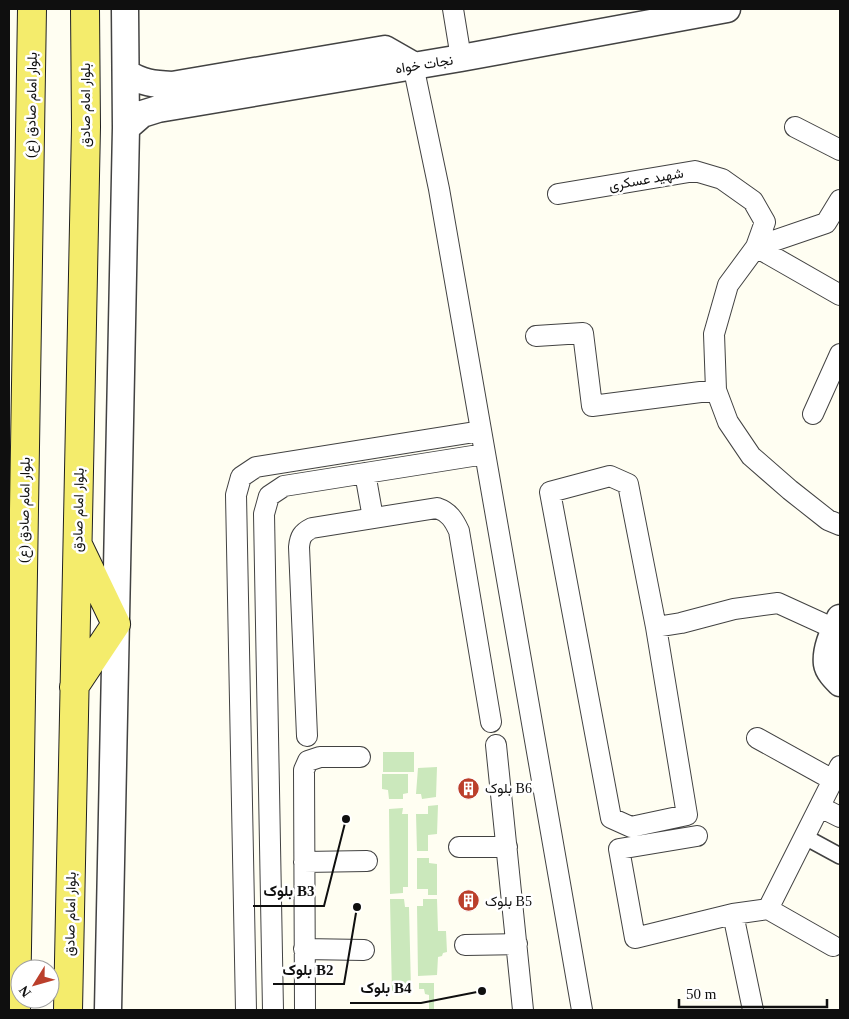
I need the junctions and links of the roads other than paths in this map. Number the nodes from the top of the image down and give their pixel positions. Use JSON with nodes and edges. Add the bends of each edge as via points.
{"nodes":[{"id":1,"x":32,"y":9,"type":"edge"},
{"id":2,"x":84,"y":9,"type":"edge"},
{"id":3,"x":125,"y":9,"type":"edge"},
{"id":4,"x":453,"y":9,"type":"edge"},
{"id":5,"x":727,"y":9,"type":"edge"},
{"id":6,"x":461,"y":58,"type":"junction"},
{"id":7,"x":413,"y":65,"type":"junction"},
{"id":8,"x":126,"y":73,"type":"junction"},
{"id":9,"x":795,"y":126,"type":"dead end"},
{"id":10,"x":126,"y":128,"type":"junction"},
{"id":11,"x":840,"y":150,"type":"edge"},
{"id":12,"x":558,"y":194,"type":"dead end"},
{"id":13,"x":840,"y":200,"type":"edge"},
{"id":14,"x":756,"y":247,"type":"junction"},
{"id":15,"x":840,"y":294,"type":"edge"},
{"id":16,"x":536,"y":336,"type":"dead end"},
{"id":17,"x":840,"y":354,"type":"edge"},
{"id":18,"x":716,"y":390,"type":"junction"},
{"id":19,"x":813,"y":414,"type":"dead end"},
{"id":20,"x":481,"y":431,"type":"junction"},
{"id":21,"x":485,"y":454,"type":"junction"},
{"id":22,"x":364,"y":473,"type":"junction"},
{"id":23,"x":373,"y":518,"type":"junction"},
{"id":24,"x":840,"y":525,"type":"edge"},
{"id":25,"x":77,"y":543,"type":"junction"},
{"id":26,"x":116,"y":624,"type":"junction"},
{"id":27,"x":838,"y":624,"type":"edge"},
{"id":28,"x":656,"y":627,"type":"junction"},
{"id":29,"x":840,"y":683,"type":"edge"},
{"id":30,"x":74,"y":687,"type":"junction"},
{"id":31,"x":491,"y":722,"type":"dead end"},
{"id":32,"x":307,"y":736,"type":"dead end"},
{"id":33,"x":757,"y":738,"type":"dead end"},
{"id":34,"x":496,"y":745,"type":"dead end"},
{"id":35,"x":360,"y":757,"type":"dead end"},
{"id":36,"x":837,"y":773,"type":"edge"},
{"id":37,"x":820,"y":807,"type":"junction"},
{"id":38,"x":840,"y":817,"type":"edge"},
{"id":39,"x":698,"y":836,"type":"dead end"},
{"id":40,"x":805,"y":837,"type":"junction"},
{"id":41,"x":459,"y":847,"type":"dead end"},
{"id":42,"x":507,"y":847,"type":"junction"},
{"id":43,"x":840,"y":856,"type":"edge"},
{"id":44,"x":367,"y":861,"type":"dead end"},
{"id":45,"x":304,"y":862,"type":"junction"},
{"id":46,"x":768,"y":909,"type":"junction"},
{"id":47,"x":733,"y":914,"type":"junction"},
{"id":48,"x":516,"y":944,"type":"junction"},
{"id":49,"x":465,"y":945,"type":"dead end"},
{"id":50,"x":833,"y":946,"type":"dead end"},
{"id":51,"x":304,"y":949,"type":"junction"},
{"id":52,"x":364,"y":950,"type":"dead end"},
{"id":53,"x":16,"y":1010,"type":"edge"},
{"id":54,"x":68,"y":1010,"type":"edge"},
{"id":55,"x":108,"y":1010,"type":"edge"},
{"id":56,"x":246,"y":1010,"type":"edge"},
{"id":57,"x":273,"y":1010,"type":"edge"},
{"id":58,"x":305,"y":1010,"type":"edge"},
{"id":59,"x":523,"y":1010,"type":"edge"},
{"id":60,"x":582,"y":1010,"type":"edge"},
{"id":61,"x":753,"y":1010,"type":"edge"}],
"edges":[{"from":1,"to":53,"type":"main road","name":"بلوار امام صادق (ع)"},
{"from":2,"to":25,"type":"main road","name":"بلوار امام صادق","via":[[85,137]]},
{"from":3,"to":8,"type":"street"},
{"from":4,"to":6,"type":"street"},
{"from":5,"to":6,"type":"street","name":"نجات خواه"},
{"from":6,"to":7,"type":"street","name":"نجات خواه"},
{"from":7,"to":8,"type":"street","via":[[385,49],[172,85],[151,84]]},
{"from":7,"to":10,"type":"street","name":"نجات خواه","via":[[158,109],[142,114]]},
{"from":7,"to":20,"type":"street","via":[[439,189]]},
{"from":8,"to":10,"type":"street"},
{"from":9,"to":11,"type":"street"},
{"from":10,"to":26,"type":"street"},
{"from":12,"to":14,"type":"street","name":"شهید عسکری","via":[[695,171],[722,179],[753,201],[765,222]]},
{"from":13,"to":14,"type":"street","via":[[826,223]]},
{"from":14,"to":15,"type":"street"},
{"from":14,"to":18,"type":"street","name":"شهید عسکری","via":[[728,285],[716,326]]},
{"from":16,"to":18,"type":"street","via":[[583,333],[592,406]]},
{"from":17,"to":19,"type":"street"},
{"from":18,"to":24,"type":"street","name":"شهید عسکری","via":[[728,422],[751,456],[828,520]]},
{"from":20,"to":21,"type":"street"},
{"from":20,"to":56,"type":"street","via":[[256,467],[241,477],[236,495]]},
{"from":21,"to":22,"type":"street"},
{"from":21,"to":60,"type":"street"},
{"from":22,"to":23,"type":"street"},
{"from":22,"to":57,"type":"street","via":[[284,486],[269,496],[264,514]]},
{"from":23,"to":31,"type":"street","via":[[437,508],[456,524]]},
{"from":23,"to":32,"type":"street","via":[[312,528],[300,538]]},
{"from":25,"to":26,"type":"main road"},
{"from":25,"to":30,"type":"main road","name":"بلوار امام صادق"},
{"from":26,"to":30,"type":"main road"},
{"from":26,"to":55,"type":"street"},
{"from":27,"to":28,"type":"street","via":[[778,603],[734,609]]},
{"from":27,"to":29,"type":"street","via":[[828,647],[827,665]]},
{"from":28,"to":28,"type":"street","via":[[687,815],[631,826],[611,818],[550,492],[610,476],[628,484]]},
{"from":30,"to":54,"type":"main road","name":"بلوار امام صادق"},
{"from":33,"to":36,"type":"street"},
{"from":34,"to":42,"type":"street"},
{"from":35,"to":45,"type":"street","via":[[320,757],[308,761],[304,770]]},
{"from":36,"to":37,"type":"street"},
{"from":37,"to":38,"type":"street"},
{"from":37,"to":40,"type":"street"},
{"from":39,"to":47,"type":"street","via":[[619,849],[636,938]]},
{"from":40,"to":43,"type":"street"},
{"from":40,"to":46,"type":"street"},
{"from":41,"to":42,"type":"street"},
{"from":42,"to":48,"type":"street"},
{"from":44,"to":45,"type":"street"},
{"from":45,"to":51,"type":"street"},
{"from":46,"to":47,"type":"street"},
{"from":46,"to":50,"type":"street"},
{"from":47,"to":61,"type":"street"},
{"from":48,"to":49,"type":"street"},
{"from":48,"to":59,"type":"street"},
{"from":51,"to":52,"type":"street"},
{"from":51,"to":58,"type":"street"}]}
